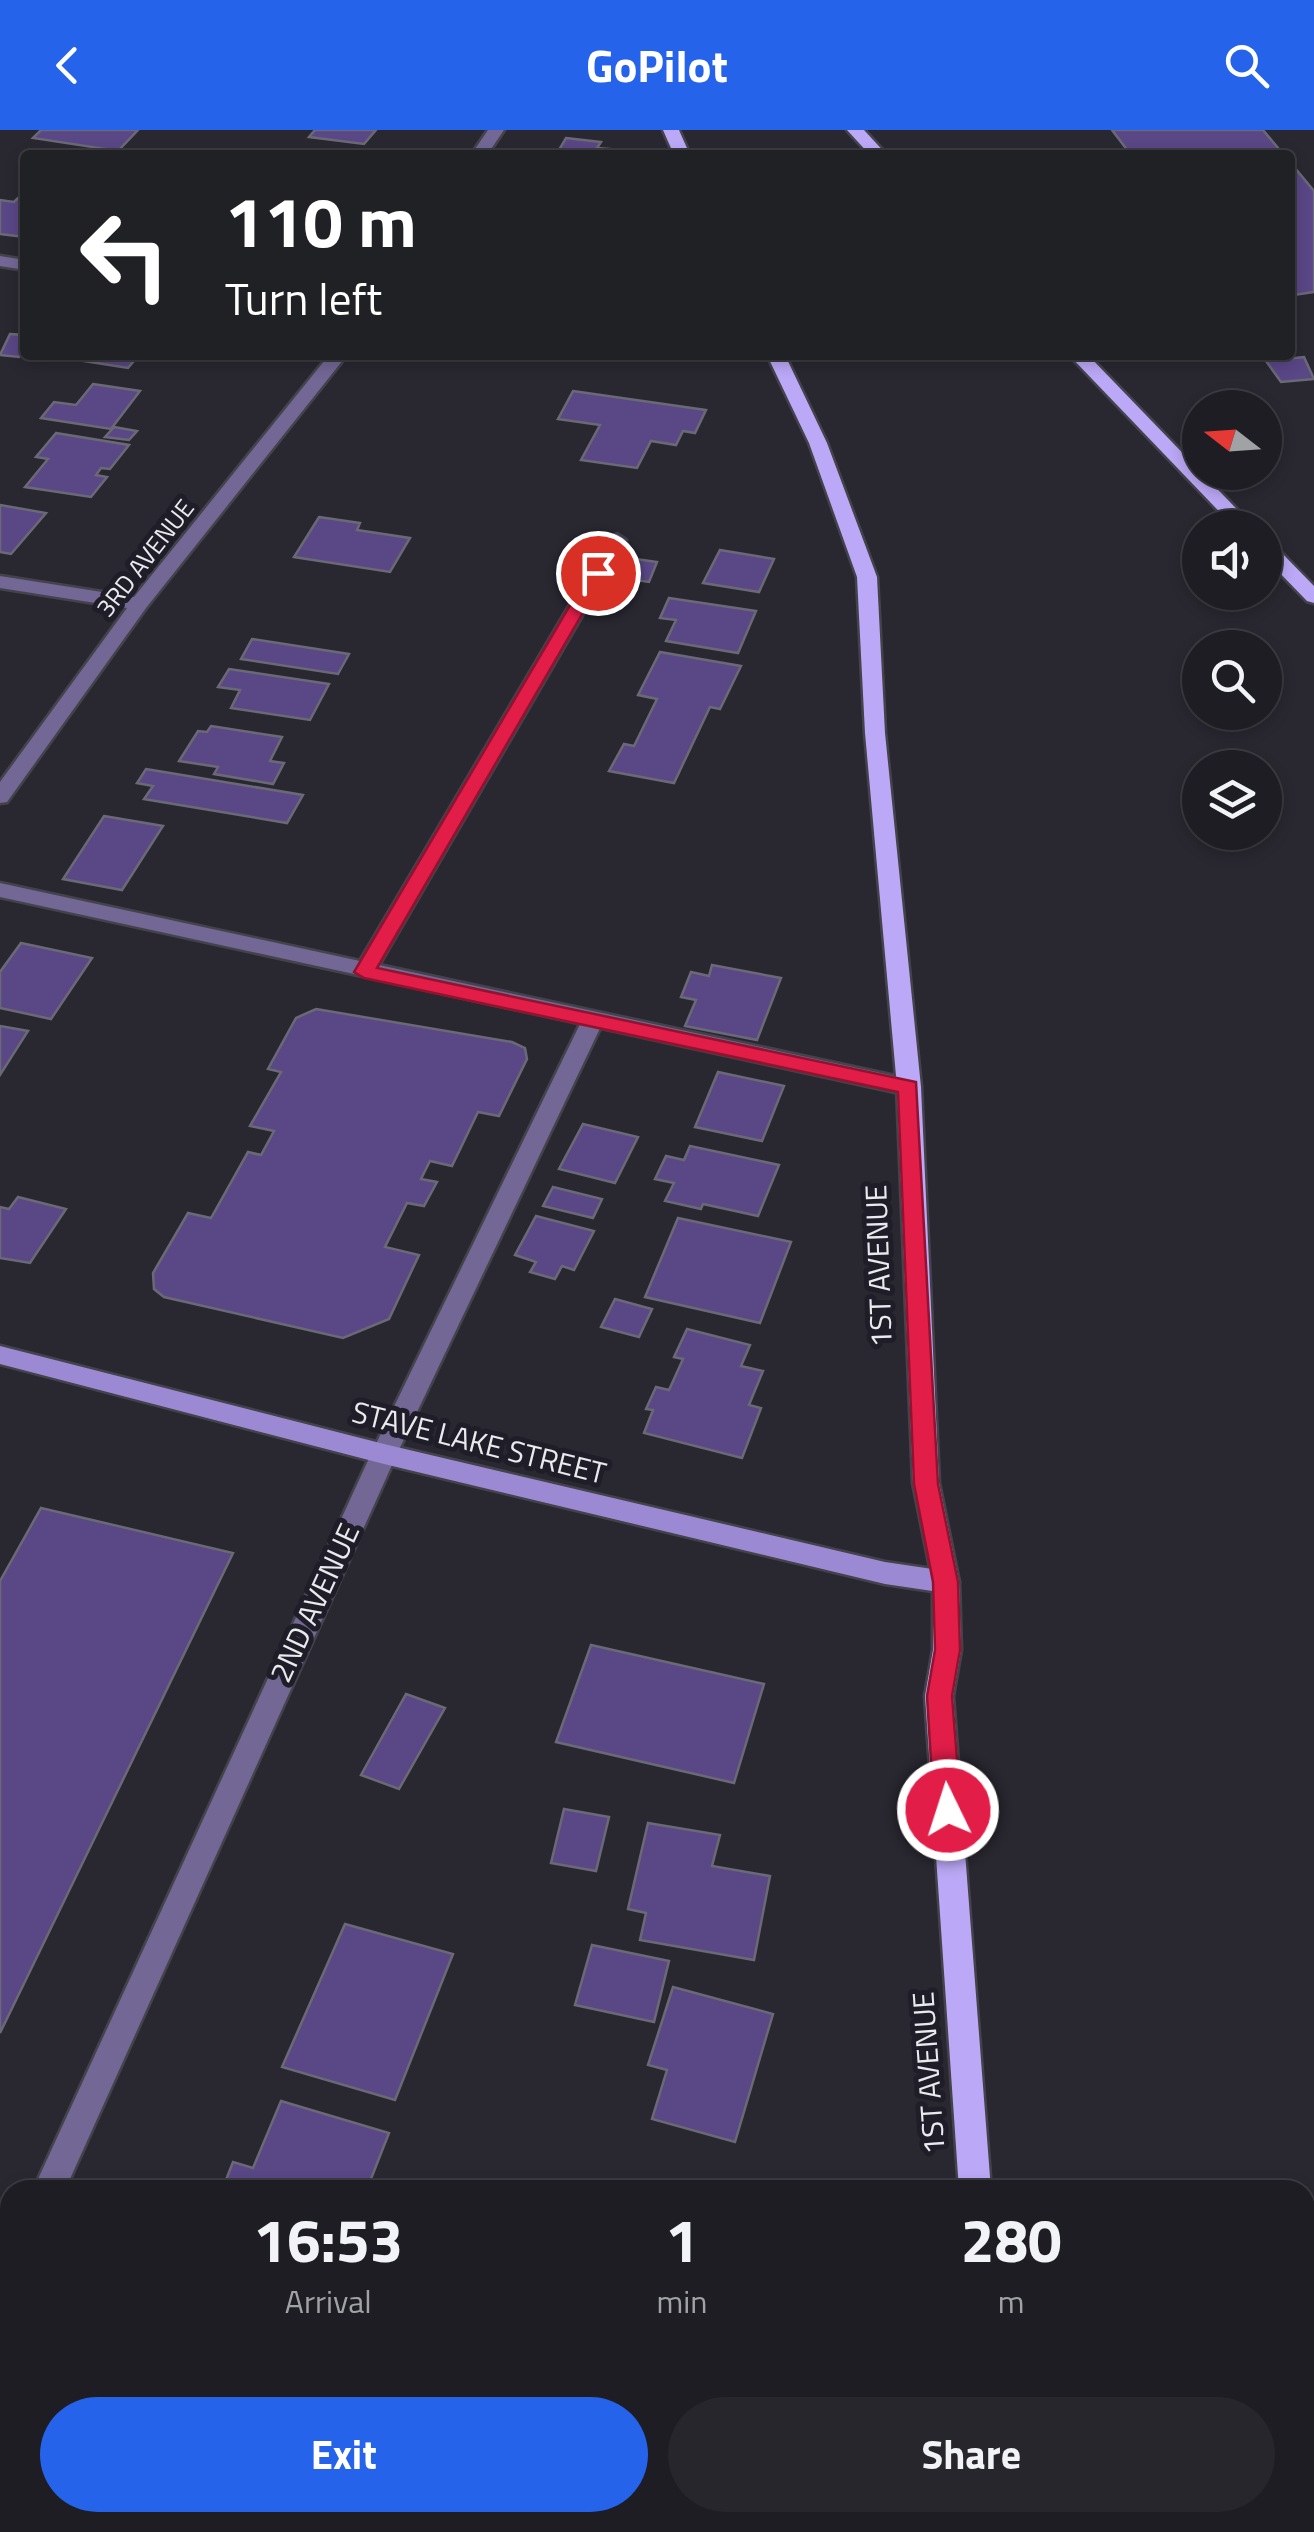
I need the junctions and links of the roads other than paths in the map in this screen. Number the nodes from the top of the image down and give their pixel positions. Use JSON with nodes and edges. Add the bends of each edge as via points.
{"nodes":[{"id":1,"x":662,"y":130,"type":"edge"},
{"id":2,"x":855,"y":130,"type":"edge"},
{"id":3,"x":677,"y":150,"type":"edge"},
{"id":4,"x":874,"y":150,"type":"edge"},
{"id":5,"x":334,"y":360,"type":"edge"},
{"id":6,"x":778,"y":360,"type":"edge"},
{"id":7,"x":1083,"y":360,"type":"edge"},
{"id":8,"x":1229,"y":510,"type":"edge"},
{"id":9,"x":617,"y":540,"type":"dead end"},
{"id":10,"x":1282,"y":564,"type":"edge"},
{"id":11,"x":0,"y":582,"type":"edge"},
{"id":12,"x":1314,"y":597,"type":"edge"},
{"id":13,"x":139,"y":604,"type":"junction"},
{"id":14,"x":0,"y":797,"type":"edge"},
{"id":15,"x":0,"y":890,"type":"edge"},
{"id":16,"x":364,"y":972,"type":"junction"},
{"id":17,"x":592,"y":1022,"type":"junction"},
{"id":18,"x":909,"y":1087,"type":"junction"},
{"id":19,"x":0,"y":1354,"type":"edge"},
{"id":20,"x":384,"y":1454,"type":"junction"},
{"id":21,"x":946,"y":1582,"type":"junction"},
{"id":22,"x":53,"y":2180,"type":"edge"},
{"id":23,"x":974,"y":2180,"type":"edge"}],
"edges":[{"from":1,"to":3,"type":"street"},
{"from":2,"to":4,"type":"main road"},
{"from":5,"to":13,"type":"street","name":"3RD AVENUE"},
{"from":6,"to":18,"type":"main road","name":"1ST AVENUE","via":[[818,443],[866,577]]},
{"from":7,"to":8,"type":"main road"},
{"from":9,"to":16,"type":"street"},
{"from":10,"to":12,"type":"main road"},
{"from":11,"to":13,"type":"street"},
{"from":13,"to":14,"type":"street","name":"3RD AVENUE"},
{"from":15,"to":16,"type":"street"},
{"from":16,"to":17,"type":"street"},
{"from":17,"to":18,"type":"street"},
{"from":17,"to":20,"type":"street","name":"2ND AVENUE"},
{"from":18,"to":21,"type":"main road","name":"1ST AVENUE","via":[[926,1484]]},
{"from":19,"to":20,"type":"main road","name":"STAVE LAKE STREET"},
{"from":20,"to":21,"type":"main road","name":"STAVE LAKE STREET","via":[[885,1574]]},
{"from":20,"to":22,"type":"street","name":"2ND AVENUE"},
{"from":21,"to":23,"type":"main road","name":"1ST AVENUE","via":[[948,1650],[940,1696]]}]}
